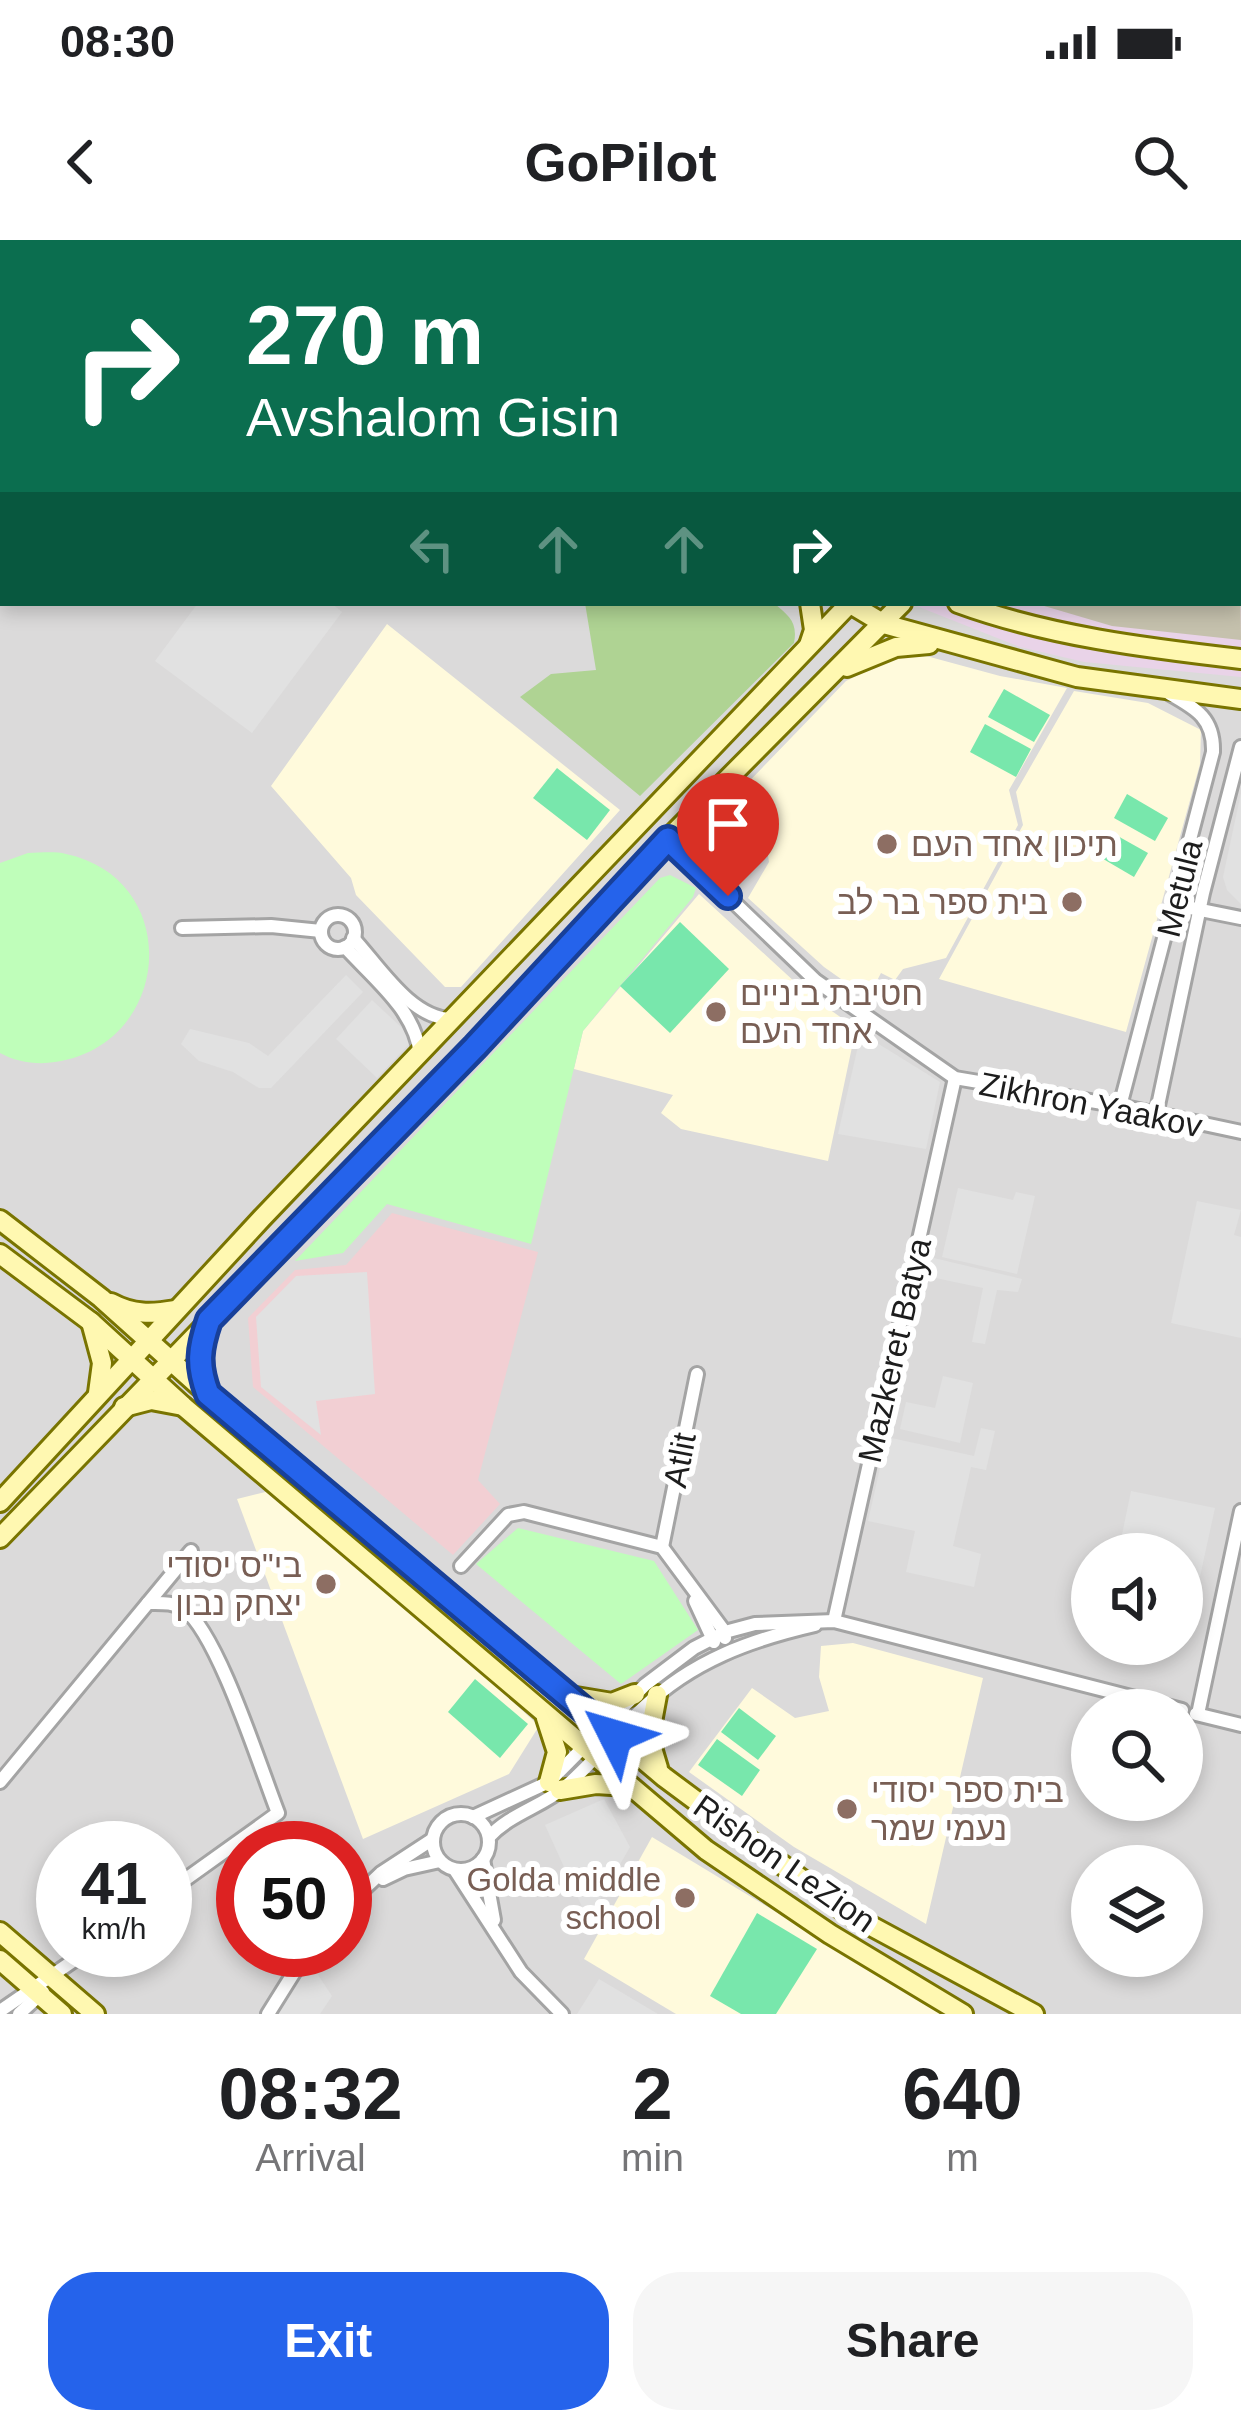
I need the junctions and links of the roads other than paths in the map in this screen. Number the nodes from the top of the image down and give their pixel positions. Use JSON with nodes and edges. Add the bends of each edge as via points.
{"nodes":[{"id":1,"x":810,"y":606,"type":"edge"},
{"id":2,"x":847,"y":606,"type":"edge"},
{"id":3,"x":855,"y":606,"type":"edge"},
{"id":4,"x":899,"y":606,"type":"edge"},
{"id":5,"x":966,"y":606,"type":"edge"},
{"id":6,"x":981,"y":606,"type":"edge"},
{"id":7,"x":1003,"y":619,"type":"junction"},
{"id":8,"x":884,"y":624,"type":"junction"},
{"id":9,"x":949,"y":645,"type":"junction"},
{"id":10,"x":808,"y":649,"type":"junction"},
{"id":11,"x":1241,"y":659,"type":"edge"},
{"id":12,"x":823,"y":682,"type":"junction"},
{"id":13,"x":1164,"y":691,"type":"junction"},
{"id":14,"x":1241,"y":699,"type":"edge"},
{"id":15,"x":1241,"y":747,"type":"edge"},
{"id":16,"x":668,"y":839,"type":"junction"},
{"id":17,"x":1176,"y":905,"type":"junction"},
{"id":18,"x":1200,"y":910,"type":"junction"},
{"id":19,"x":1241,"y":918,"type":"edge"},
{"id":20,"x":182,"y":928,"type":"dead end"},
{"id":21,"x":321,"y":932,"type":"junction"},
{"id":22,"x":349,"y":943,"type":"junction"},
{"id":23,"x":453,"y":1019,"type":"junction"},
{"id":24,"x":420,"y":1054,"type":"junction"},
{"id":25,"x":955,"y":1078,"type":"junction"},
{"id":26,"x":1120,"y":1106,"type":"junction"},
{"id":27,"x":1156,"y":1114,"type":"junction"},
{"id":28,"x":1241,"y":1132,"type":"edge"},
{"id":29,"x":0,"y":1220,"type":"edge"},
{"id":30,"x":0,"y":1254,"type":"edge"},
{"id":31,"x":101,"y":1298,"type":"junction"},
{"id":32,"x":176,"y":1310,"type":"junction"},
{"id":33,"x":209,"y":1320,"type":"junction"},
{"id":34,"x":91,"y":1322,"type":"junction"},
{"id":35,"x":147,"y":1342,"type":"junction"},
{"id":36,"x":132,"y":1358,"type":"junction"},
{"id":37,"x":170,"y":1360,"type":"junction"},
{"id":38,"x":697,"y":1374,"type":"dead end"},
{"id":39,"x":152,"y":1377,"type":"junction"},
{"id":40,"x":208,"y":1394,"type":"junction"},
{"id":41,"x":96,"y":1397,"type":"junction"},
{"id":42,"x":184,"y":1406,"type":"junction"},
{"id":43,"x":124,"y":1407,"type":"junction"},
{"id":44,"x":0,"y":1502,"type":"edge"},
{"id":45,"x":1241,"y":1510,"type":"edge"},
{"id":46,"x":0,"y":1538,"type":"edge"},
{"id":47,"x":662,"y":1546,"type":"junction"},
{"id":48,"x":190,"y":1551,"type":"dead end"},
{"id":49,"x":460,"y":1566,"type":"dead end"},
{"id":50,"x":690,"y":1588,"type":"junction"},
{"id":51,"x":148,"y":1603,"type":"junction"},
{"id":52,"x":834,"y":1621,"type":"junction"},
{"id":53,"x":725,"y":1632,"type":"junction"},
{"id":54,"x":711,"y":1639,"type":"junction"},
{"id":55,"x":724,"y":1652,"type":"junction"},
{"id":56,"x":1100,"y":1689,"type":"edge"},
{"id":57,"x":1203,"y":1690,"type":"edge"},
{"id":58,"x":564,"y":1693,"type":"junction"},
{"id":59,"x":635,"y":1694,"type":"junction"},
{"id":60,"x":657,"y":1695,"type":"junction"},
{"id":61,"x":544,"y":1713,"type":"junction"},
{"id":62,"x":1203,"y":1715,"type":"edge"},
{"id":63,"x":1241,"y":1726,"type":"edge"},
{"id":64,"x":609,"y":1730,"type":"junction"},
{"id":65,"x":590,"y":1753,"type":"junction"},
{"id":66,"x":664,"y":1777,"type":"junction"},
{"id":67,"x":0,"y":1782,"type":"edge"},
{"id":68,"x":555,"y":1786,"type":"junction"},
{"id":69,"x":630,"y":1786,"type":"junction"},
{"id":70,"x":473,"y":1817,"type":"junction"},
{"id":71,"x":489,"y":1837,"type":"junction"},
{"id":72,"x":433,"y":1839,"type":"junction"},
{"id":73,"x":483,"y":1859,"type":"junction"},
{"id":74,"x":440,"y":1861,"type":"junction"},
{"id":75,"x":455,"y":1870,"type":"junction"},
{"id":76,"x":192,"y":1875,"type":"edge"},
{"id":77,"x":372,"y":1880,"type":"edge"},
{"id":78,"x":372,"y":1886,"type":"edge"},
{"id":79,"x":0,"y":1932,"type":"edge"},
{"id":80,"x":497,"y":1933,"type":"junction"},
{"id":81,"x":0,"y":1960,"type":"edge"},
{"id":82,"x":36,"y":1962,"type":"edge"},
{"id":83,"x":52,"y":1977,"type":"edge"},
{"id":84,"x":54,"y":1977,"type":"edge"},
{"id":85,"x":291,"y":1977,"type":"edge"},
{"id":86,"x":36,"y":1991,"type":"junction"},
{"id":87,"x":0,"y":2011,"type":"edge"},
{"id":88,"x":19,"y":2014,"type":"edge"},
{"id":89,"x":62,"y":2014,"type":"edge"},
{"id":90,"x":95,"y":2014,"type":"edge"},
{"id":91,"x":268,"y":2014,"type":"edge"},
{"id":92,"x":562,"y":2014,"type":"edge"},
{"id":93,"x":963,"y":2014,"type":"edge"},
{"id":94,"x":1034,"y":2014,"type":"edge"}],
"edges":[{"from":1,"to":10,"type":"street"},
{"from":2,"to":10,"type":"street"},
{"from":3,"to":8,"type":"street"},
{"from":4,"to":8,"type":"street"},
{"from":5,"to":7,"type":"street"},
{"from":6,"to":7,"type":"street"},
{"from":7,"to":11,"type":"street"},
{"from":8,"to":9,"type":"street"},
{"from":8,"to":12,"type":"street"},
{"from":9,"to":12,"type":"street","via":[[896,647]]},
{"from":9,"to":13,"type":"street"},
{"from":10,"to":23,"type":"street"},
{"from":12,"to":16,"type":"street"},
{"from":13,"to":14,"type":"street"},
{"from":13,"to":17,"type":"street","name":"Metula","via":[[1202,714],[1214,738]]},
{"from":15,"to":18,"type":"street","name":"Metula"},
{"from":16,"to":25,"type":"street","name":"Zikhron Yaakov","via":[[816,981]]},
{"from":16,"to":33,"type":"street"},
{"from":17,"to":18,"type":"street"},
{"from":17,"to":26,"type":"street","name":"Metula"},
{"from":18,"to":19,"type":"street"},
{"from":18,"to":27,"type":"street","name":"Metula"},
{"from":20,"to":21,"type":"street"},
{"from":21,"to":22,"type":"street","via":[[328,946]]},
{"from":21,"to":22,"type":"street","via":[[330,917],[341,916],[354,927]]},
{"from":22,"to":23,"type":"street","via":[[421,1011]]},
{"from":22,"to":24,"type":"street","via":[[410,1019]]},
{"from":23,"to":24,"type":"street"},
{"from":24,"to":32,"type":"street"},
{"from":25,"to":26,"type":"street","name":"Zikhron Yaakov"},
{"from":25,"to":52,"type":"street","name":"Mazkeret Batya"},
{"from":26,"to":27,"type":"street","name":"Zikhron Yaakov"},
{"from":27,"to":28,"type":"street","name":"Zikhron Yaakov"},
{"from":29,"to":31,"type":"street","name":"Rishon LeZion"},
{"from":30,"to":34,"type":"street","name":"Rishon LeZion"},
{"from":31,"to":32,"type":"street","via":[[127,1311]]},
{"from":31,"to":35,"type":"street","name":"Rishon LeZion"},
{"from":32,"to":35,"type":"street"},
{"from":33,"to":37,"type":"street"},
{"from":33,"to":40,"type":"street","via":[[198,1355]]},
{"from":34,"to":36,"type":"street","name":"Rishon LeZion"},
{"from":34,"to":41,"type":"street","via":[[102,1363]]},
{"from":35,"to":36,"type":"street"},
{"from":35,"to":37,"type":"street","name":"Rishon LeZion"},
{"from":36,"to":39,"type":"street","name":"Rishon LeZion"},
{"from":36,"to":41,"type":"street"},
{"from":37,"to":39,"type":"street"},
{"from":37,"to":40,"type":"street","name":"Rishon LeZion"},
{"from":38,"to":47,"type":"street","name":"Atlit"},
{"from":39,"to":42,"type":"street","name":"Rishon LeZion"},
{"from":39,"to":43,"type":"street"},
{"from":40,"to":58,"type":"street","name":"Rishon LeZion"},
{"from":41,"to":44,"type":"street"},
{"from":42,"to":43,"type":"street","via":[[151,1400]]},
{"from":42,"to":61,"type":"street","name":"Rishon LeZion"},
{"from":43,"to":46,"type":"street"},
{"from":45,"to":57,"type":"street"},
{"from":47,"to":49,"type":"street","via":[[524,1512],[508,1515]]},
{"from":47,"to":50,"type":"street"},
{"from":48,"to":51,"type":"street"},
{"from":50,"to":53,"type":"street"},
{"from":50,"to":54,"type":"street"},
{"from":51,"to":67,"type":"street"},
{"from":51,"to":76,"type":"street","via":[[169,1602],[196,1620],[278,1813]]},
{"from":52,"to":53,"type":"street"},
{"from":52,"to":55,"type":"street"},
{"from":52,"to":56,"type":"street"},
{"from":53,"to":54,"type":"street"},
{"from":53,"to":55,"type":"street"},
{"from":54,"to":55,"type":"street"},
{"from":54,"to":59,"type":"street"},
{"from":55,"to":60,"type":"street"},
{"from":58,"to":59,"type":"street","via":[[604,1703]]},
{"from":58,"to":64,"type":"street","name":"Rishon LeZion"},
{"from":59,"to":64,"type":"street"},
{"from":60,"to":64,"type":"street"},
{"from":60,"to":66,"type":"street","via":[[650,1750]]},
{"from":61,"to":65,"type":"street","name":"Rishon LeZion"},
{"from":61,"to":68,"type":"street","via":[[557,1752]]},
{"from":62,"to":63,"type":"street"},
{"from":64,"to":65,"type":"street"},
{"from":64,"to":66,"type":"street","name":"Rishon LeZion"},
{"from":65,"to":68,"type":"street"},
{"from":65,"to":69,"type":"street","name":"Rishon LeZion"},
{"from":66,"to":94,"type":"street","name":"Rishon LeZion","via":[[847,1913]]},
{"from":68,"to":69,"type":"street"},
{"from":68,"to":70,"type":"street"},
{"from":68,"to":71,"type":"street"},
{"from":69,"to":93,"type":"street","name":"Rishon LeZion","via":[[706,1850]]},
{"from":70,"to":71,"type":"street"},
{"from":70,"to":72,"type":"street","via":[[448,1818]]},
{"from":71,"to":73,"type":"street"},
{"from":72,"to":74,"type":"street"},
{"from":72,"to":77,"type":"street"},
{"from":73,"to":75,"type":"street"},
{"from":73,"to":80,"type":"street"},
{"from":74,"to":75,"type":"street"},
{"from":74,"to":78,"type":"street"},
{"from":75,"to":80,"type":"street"},
{"from":79,"to":82,"type":"street"},
{"from":80,"to":92,"type":"street"},
{"from":81,"to":86,"type":"street"},
{"from":83,"to":86,"type":"street"},
{"from":84,"to":90,"type":"street"},
{"from":85,"to":91,"type":"street"},
{"from":86,"to":87,"type":"street"},
{"from":86,"to":88,"type":"street"},
{"from":86,"to":89,"type":"street"}]}
